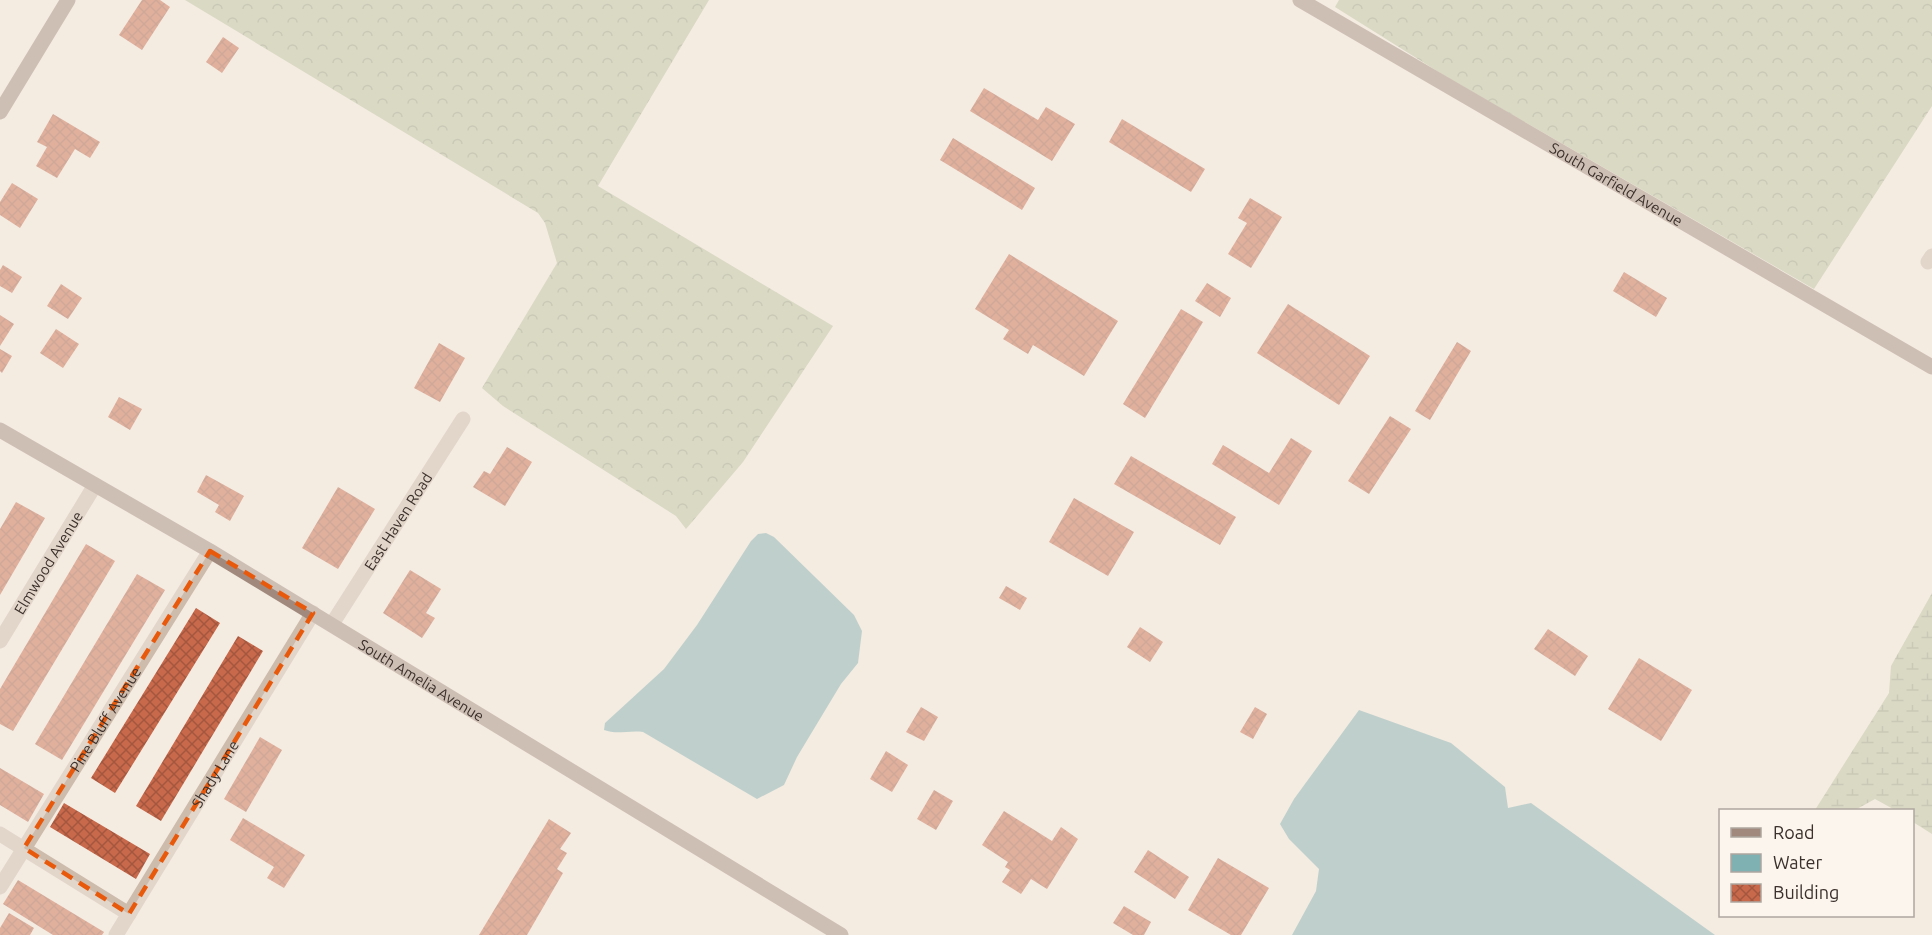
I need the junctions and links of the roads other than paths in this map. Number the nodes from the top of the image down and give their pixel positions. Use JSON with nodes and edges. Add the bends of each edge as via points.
{"nodes":[{"id":1,"x":68,"y":0,"type":"edge"},
{"id":2,"x":1300,"y":0,"type":"edge"},
{"id":3,"x":0,"y":112,"type":"edge"},
{"id":4,"x":1932,"y":367,"type":"edge"},
{"id":5,"x":463,"y":419,"type":"dead end"},
{"id":6,"x":0,"y":430,"type":"edge"},
{"id":7,"x":95,"y":485,"type":"junction"},
{"id":8,"x":210,"y":550,"type":"junction"},
{"id":9,"x":313,"y":613,"type":"junction"},
{"id":10,"x":332,"y":624,"type":"junction"},
{"id":11,"x":0,"y":641,"type":"edge"},
{"id":12,"x":0,"y":834,"type":"edge"},
{"id":13,"x":24,"y":848,"type":"junction"},
{"id":14,"x":0,"y":887,"type":"edge"},
{"id":15,"x":129,"y":914,"type":"junction"},
{"id":16,"x":116,"y":935,"type":"edge"},
{"id":17,"x":840,"y":935,"type":"edge"}],
"edges":[{"from":1,"to":3,"type":"street"},
{"from":2,"to":4,"type":"street","name":"South Garfield Avenue"},
{"from":5,"to":10,"type":"street","name":"East Haven Road"},
{"from":6,"to":7,"type":"street","name":"South Amelia Avenue"},
{"from":7,"to":8,"type":"street","name":"South Amelia Avenue"},
{"from":7,"to":11,"type":"street","name":"Elmwood Avenue"},
{"from":8,"to":9,"type":"street","name":"South Amelia Avenue"},
{"from":8,"to":13,"type":"street","name":"Pine Bluff Avenue"},
{"from":9,"to":10,"type":"street","name":"South Amelia Avenue"},
{"from":9,"to":15,"type":"street","name":"Shady Lane"},
{"from":10,"to":17,"type":"street","name":"South Amelia Avenue"},
{"from":12,"to":13,"type":"street"},
{"from":13,"to":14,"type":"street","name":"Pine Bluff Avenue"},
{"from":13,"to":15,"type":"street"},
{"from":15,"to":16,"type":"street","name":"Shady Lane"}]}
